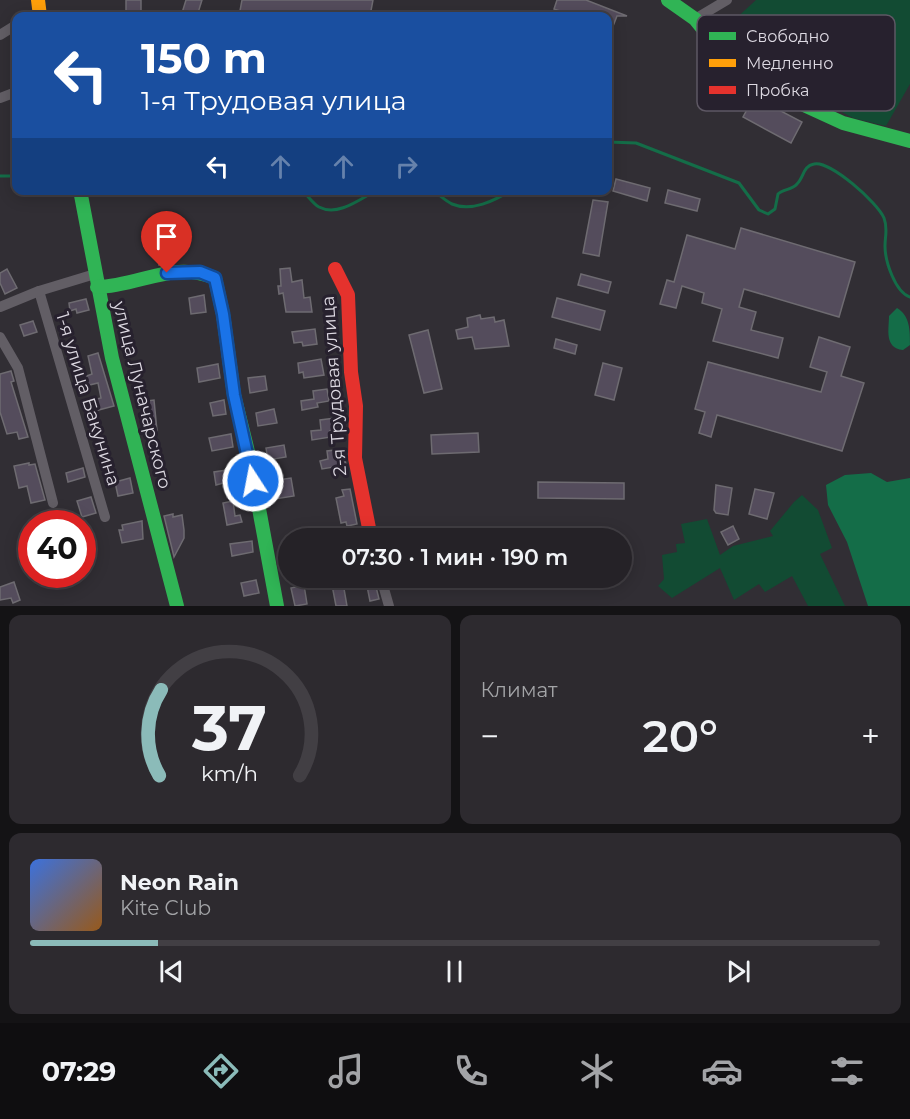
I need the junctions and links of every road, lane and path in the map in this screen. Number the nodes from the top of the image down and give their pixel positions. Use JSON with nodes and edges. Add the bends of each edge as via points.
{"nodes":[{"id":1,"x":668,"y":0,"type":"edge"},
{"id":2,"x":727,"y":0,"type":"edge"},
{"id":3,"x":702,"y":15,"type":"edge"},
{"id":4,"x":695,"y":19,"type":"joint"},
{"id":5,"x":697,"y":21,"type":"edge"},
{"id":6,"x":816,"y":111,"type":"edge"},
{"id":7,"x":910,"y":141,"type":"edge"},
{"id":8,"x":81,"y":195,"type":"edge"},
{"id":9,"x":335,"y":269,"type":"dead end"},
{"id":10,"x":96,"y":280,"type":"junction"},
{"id":11,"x":39,"y":291,"type":"junction"},
{"id":12,"x":0,"y":307,"type":"edge"},
{"id":13,"x":0,"y":337,"type":"edge"},
{"id":14,"x":54,"y":503,"type":"dead end"},
{"id":15,"x":105,"y":517,"type":"dead end"},
{"id":16,"x":369,"y":528,"type":"edge"},
{"id":17,"x":384,"y":588,"type":"edge"},
{"id":18,"x":177,"y":606,"type":"edge"},
{"id":19,"x":277,"y":606,"type":"edge"},
{"id":20,"x":389,"y":606,"type":"edge"}],
"edges":[{"from":1,"to":4,"type":"street"},
{"from":2,"to":3,"type":"street"},
{"from":4,"to":5,"type":"street"},
{"from":6,"to":7,"type":"street","via":[[843,123]]},
{"from":8,"to":10,"type":"street","name":"улица Луначарского"},
{"from":9,"to":16,"type":"street","name":"2-я Трудовая улица","via":[[348,295],[351,372],[357,406],[355,458]]},
{"from":10,"to":11,"type":"street"},
{"from":10,"to":18,"type":"street","name":"улица Луначарского","via":[[112,358]]},
{"from":10,"to":19,"type":"street","via":[[116,288],[183,271],[215,278],[234,395]]},
{"from":11,"to":12,"type":"street"},
{"from":11,"to":15,"type":"street","name":"1-я улица Бакунина"},
{"from":13,"to":14,"type":"street","via":[[18,368]]},
{"from":17,"to":20,"type":"street"}]}
